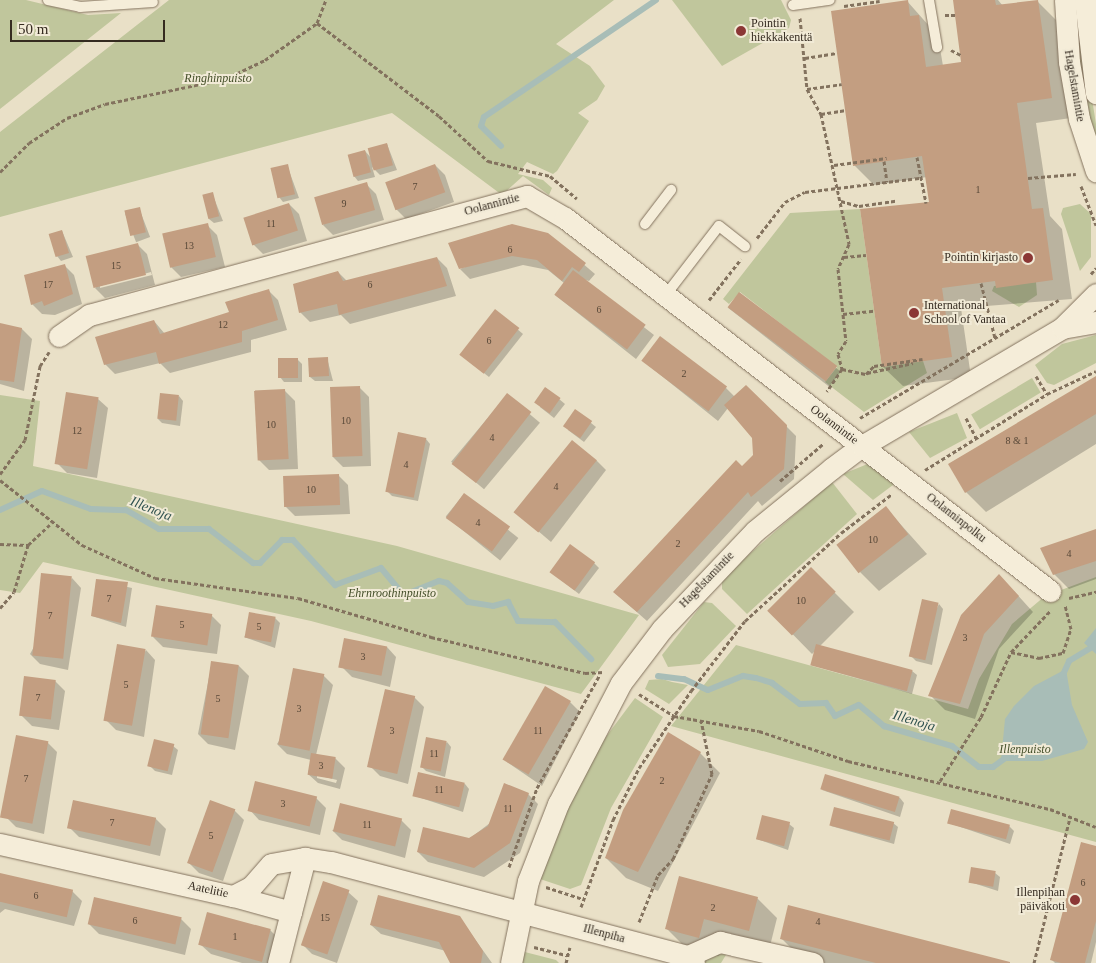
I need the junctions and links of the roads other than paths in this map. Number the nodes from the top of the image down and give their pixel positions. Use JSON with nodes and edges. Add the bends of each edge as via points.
{"nodes":[{"id":1,"x":48,"y":0,"type":"edge"},
{"id":2,"x":830,"y":0,"type":"edge"},
{"id":3,"x":929,"y":0,"type":"edge"},
{"id":4,"x":1064,"y":0,"type":"edge"},
{"id":5,"x":1084,"y":0,"type":"edge"},
{"id":6,"x":153,"y":2,"type":"dead end"},
{"id":7,"x":793,"y":5,"type":"dead end"},
{"id":8,"x":937,"y":47,"type":"dead end"},
{"id":9,"x":1096,"y":93,"type":"edge"},
{"id":10,"x":1086,"y":172,"type":"edge"},
{"id":11,"x":671,"y":190,"type":"dead end"},
{"id":12,"x":645,"y":224,"type":"dead end"},
{"id":13,"x":747,"y":249,"type":"road end"},
{"id":14,"x":1096,"y":294,"type":"edge"},
{"id":15,"x":666,"y":296,"type":"junction"},
{"id":16,"x":1096,"y":322,"type":"edge"},
{"id":17,"x":1062,"y":328,"type":"junction"},
{"id":18,"x":58,"y":336,"type":"road end"},
{"id":19,"x":862,"y":446,"type":"junction"},
{"id":20,"x":1055,"y":599,"type":"road end"},
{"id":21,"x":0,"y":844,"type":"edge"},
{"id":22,"x":305,"y":858,"type":"junction"},
{"id":23,"x":233,"y":896,"type":"junction"},
{"id":24,"x":521,"y":911,"type":"junction"},
{"id":25,"x":291,"y":912,"type":"junction"},
{"id":26,"x":691,"y":960,"type":"edge"},
{"id":27,"x":278,"y":963,"type":"edge"},
{"id":28,"x":511,"y":963,"type":"edge"},
{"id":29,"x":813,"y":963,"type":"edge"}],
"edges":[{"from":1,"to":6,"type":"lane","via":[[80,7]]},
{"from":2,"to":7,"type":"lane"},
{"from":3,"to":8,"type":"lane"},
{"from":4,"to":10,"type":"street","name":"Hagelstamintie","via":[[1069,62]]},
{"from":5,"to":9,"type":"street","name":"Hagelstamintie"},
{"from":11,"to":12,"type":"lane"},
{"from":13,"to":15,"type":"lane","via":[[719,226]]},
{"from":14,"to":17,"type":"street","name":"Hagelstamintie"},
{"from":15,"to":18,"type":"street","name":"Oolannintie","via":[[565,218],[527,196],[89,315]]},
{"from":15,"to":19,"type":"street","name":"Oolannintie"},
{"from":16,"to":17,"type":"street","name":"Hagelstamintie"},
{"from":17,"to":19,"type":"street","name":"Hagelstamintie"},
{"from":19,"to":20,"type":"street","name":"Oolanninpolku"},
{"from":19,"to":24,"type":"street","name":"Hagelstamintie","via":[[755,532],[662,629],[621,683],[558,804]]},
{"from":21,"to":23,"type":"street","name":"Aatelitie"},
{"from":22,"to":23,"type":"street","name":"Aatelitie","via":[[271,864],[251,887]]},
{"from":22,"to":24,"type":"street","name":"Aatelitie"},
{"from":22,"to":25,"type":"street"},
{"from":23,"to":25,"type":"street"},
{"from":24,"to":26,"type":"street","name":"Illenpiha"},
{"from":24,"to":28,"type":"street","name":"Hagelstamintie"},
{"from":25,"to":27,"type":"street"},
{"from":26,"to":29,"type":"street","name":"Illenpiha","via":[[712,944],[732,942]]}]}
